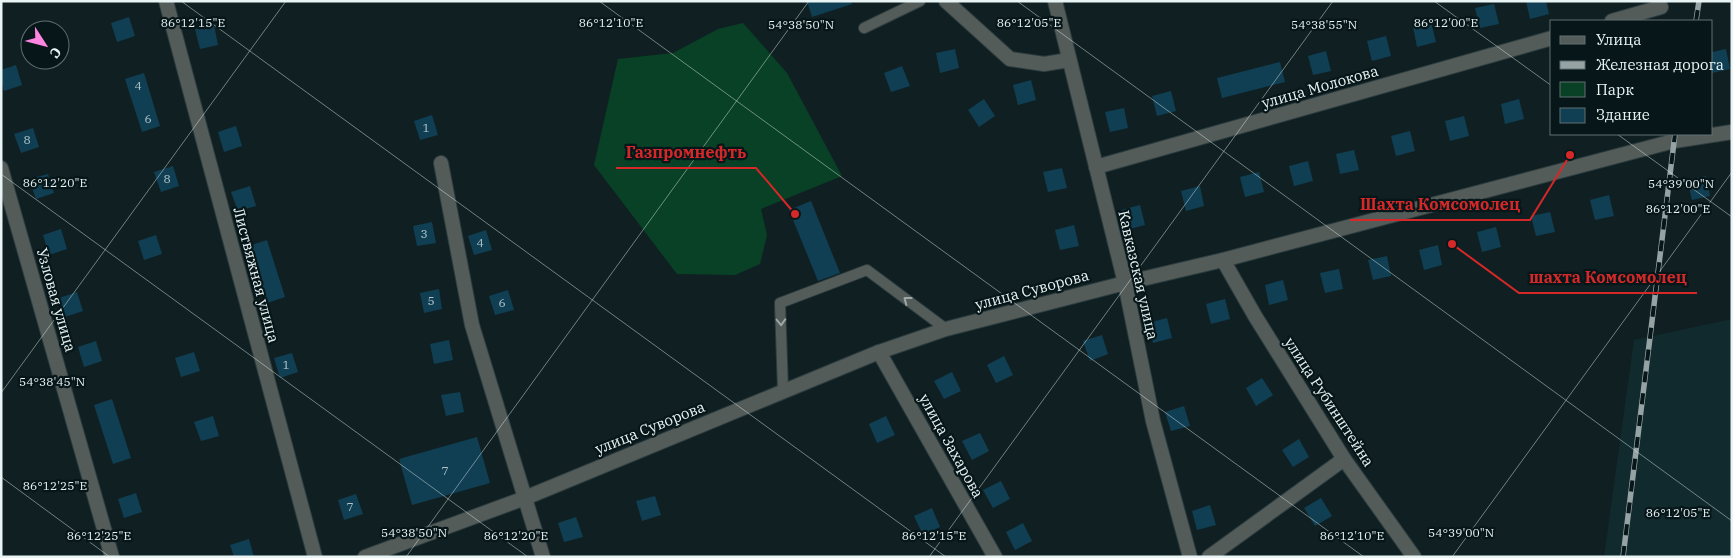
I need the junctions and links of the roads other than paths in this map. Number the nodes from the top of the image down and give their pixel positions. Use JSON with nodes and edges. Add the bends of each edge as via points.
{"nodes":[{"id":1,"x":166,"y":1,"type":"edge"},
{"id":2,"x":920,"y":1,"type":"edge"},
{"id":3,"x":946,"y":1,"type":"edge"},
{"id":4,"x":1055,"y":1,"type":"edge"},
{"id":5,"x":1661,"y":7,"type":"dead end"},
{"id":6,"x":1616,"y":20,"type":"edge"},
{"id":7,"x":864,"y":28,"type":"dead end"},
{"id":8,"x":1550,"y":39,"type":"edge"},
{"id":9,"x":1069,"y":60,"type":"junction"},
{"id":10,"x":1732,"y":132,"type":"edge"},
{"id":11,"x":441,"y":163,"type":"dead end"},
{"id":12,"x":1096,"y":167,"type":"junction"},
{"id":13,"x":1,"y":168,"type":"edge"},
{"id":14,"x":1223,"y":260,"type":"junction"},
{"id":15,"x":1125,"y":283,"type":"junction"},
{"id":16,"x":946,"y":330,"type":"junction"},
{"id":17,"x":879,"y":352,"type":"junction"},
{"id":18,"x":783,"y":391,"type":"junction"},
{"id":19,"x":1344,"y":459,"type":"junction"},
{"id":20,"x":525,"y":498,"type":"junction"},
{"id":21,"x":112,"y":557,"type":"edge"},
{"id":22,"x":315,"y":557,"type":"edge"},
{"id":23,"x":365,"y":557,"type":"edge"},
{"id":24,"x":543,"y":557,"type":"edge"},
{"id":25,"x":995,"y":557,"type":"edge"},
{"id":26,"x":1190,"y":557,"type":"edge"},
{"id":27,"x":1209,"y":557,"type":"edge"},
{"id":28,"x":1414,"y":557,"type":"edge"}],
"edges":[{"from":1,"to":22,"type":"street","name":"Листвяжная улица"},
{"from":2,"to":7,"type":"lane"},
{"from":3,"to":9,"type":"street","via":[[1010,59],[1044,64]]},
{"from":4,"to":9,"type":"street","name":"Кавказская улица"},
{"from":5,"to":6,"type":"street"},
{"from":8,"to":12,"type":"street","name":"улица Молокова"},
{"from":9,"to":12,"type":"street","name":"Кавказская улица"},
{"from":10,"to":14,"type":"street","name":"улица Суворова","via":[[1674,142]]},
{"from":11,"to":20,"type":"street","via":[[472,325]]},
{"from":12,"to":15,"type":"street","name":"Кавказская улица"},
{"from":13,"to":21,"type":"street","name":"Узловая улица"},
{"from":14,"to":15,"type":"street","name":"улица Суворова"},
{"from":14,"to":19,"type":"street","name":"улица Рубинштейна"},
{"from":15,"to":16,"type":"street","name":"улица Суворова"},
{"from":15,"to":26,"type":"street","name":"Кавказская улица","via":[[1153,421]]},
{"from":16,"to":17,"type":"street","name":"улица Суворова"},
{"from":16,"to":18,"type":"lane","one_way":true,"via":[[867,270],[780,303]]},
{"from":17,"to":18,"type":"street","name":"улица Суворова"},
{"from":17,"to":25,"type":"street","name":"улица Захарова"},
{"from":18,"to":20,"type":"street","name":"улица Суворова"},
{"from":19,"to":27,"type":"street"},
{"from":19,"to":28,"type":"street","name":"улица Рубинштейна"},
{"from":20,"to":23,"type":"street","name":"улица Суворова"},
{"from":20,"to":24,"type":"street"}]}
